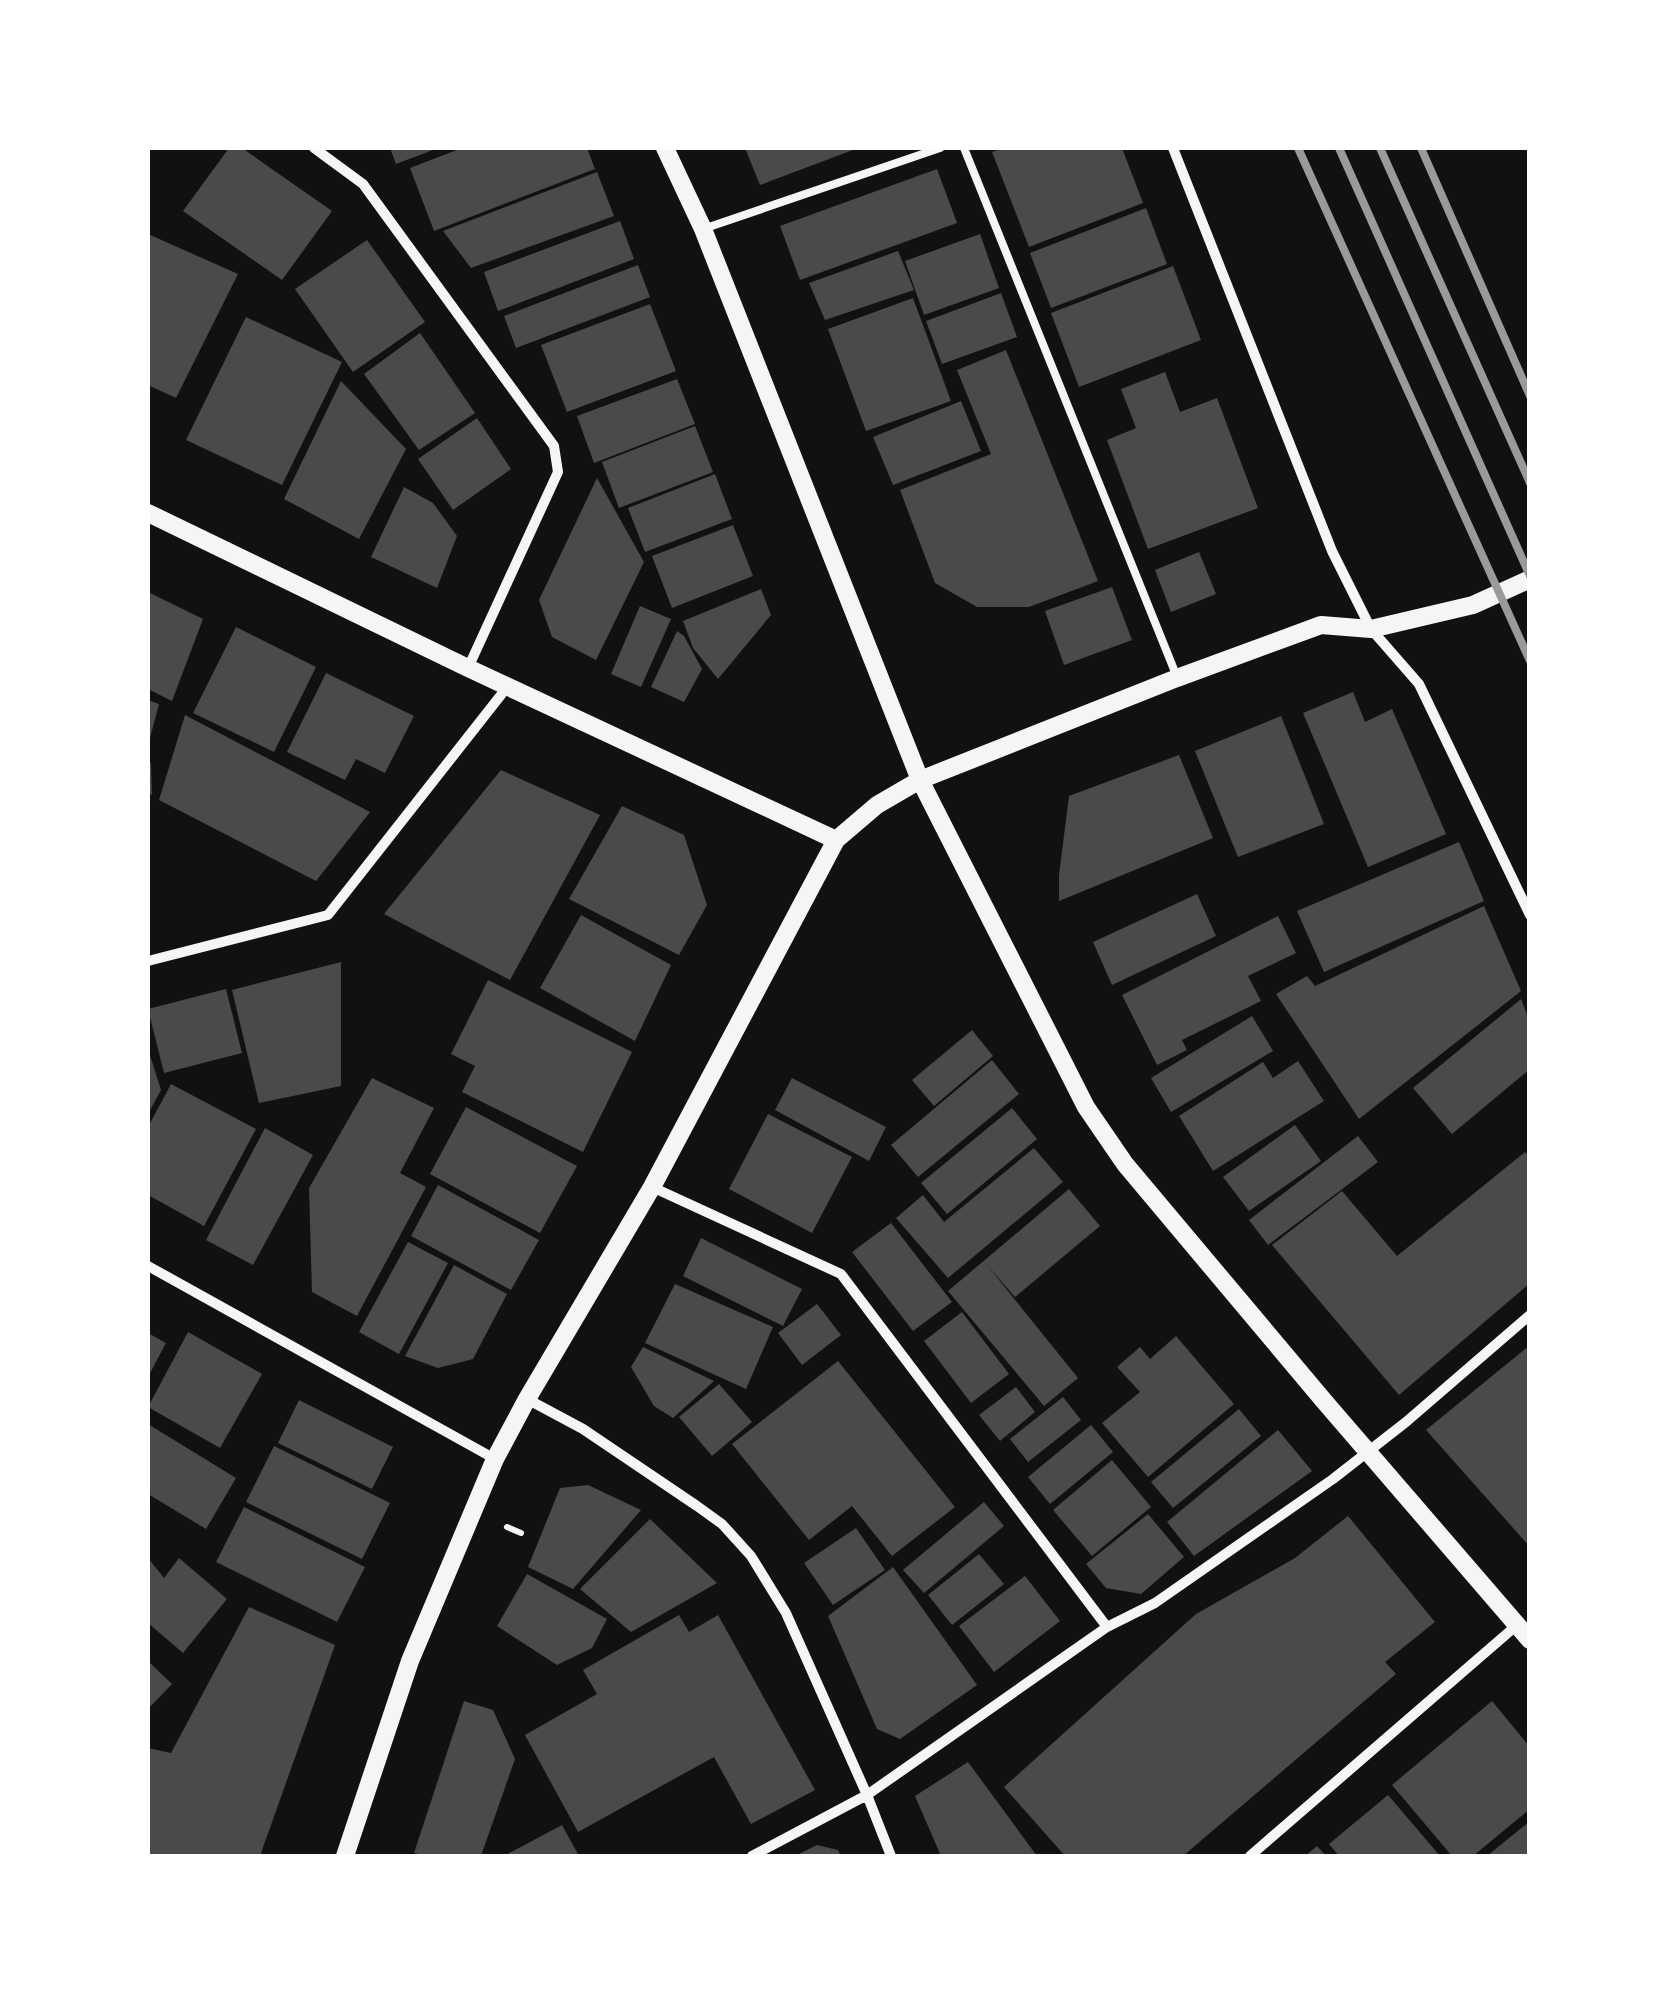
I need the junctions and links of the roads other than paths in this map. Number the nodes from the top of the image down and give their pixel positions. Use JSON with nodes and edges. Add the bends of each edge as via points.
{"nodes":[{"id":1,"x":314,"y":148,"type":"edge"},
{"id":2,"x":666,"y":148,"type":"edge"},
{"id":3,"x":940,"y":148,"type":"edge"},
{"id":4,"x":964,"y":148,"type":"edge"},
{"id":5,"x":1172,"y":148,"type":"edge"},
{"id":6,"x":702,"y":228,"type":"junction"},
{"id":7,"x":148,"y":513,"type":"edge"},
{"id":8,"x":1530,"y":579,"type":"edge"},
{"id":9,"x":1371,"y":629,"type":"junction"},
{"id":10,"x":468,"y":668,"type":"junction"},
{"id":11,"x":1177,"y":678,"type":"junction"},
{"id":12,"x":508,"y":686,"type":"junction"},
{"id":13,"x":920,"y":780,"type":"junction"},
{"id":14,"x":836,"y":840,"type":"junction"},
{"id":15,"x":1530,"y":915,"type":"edge"},
{"id":16,"x":148,"y":961,"type":"edge"},
{"id":17,"x":652,"y":1187,"type":"junction"},
{"id":18,"x":148,"y":1266,"type":"edge"},
{"id":19,"x":1530,"y":1315,"type":"edge"},
{"id":20,"x":527,"y":1399,"type":"junction"},
{"id":21,"x":1368,"y":1451,"type":"junction"},
{"id":22,"x":495,"y":1459,"type":"junction"},
{"id":23,"x":1107,"y":1628,"type":"junction"},
{"id":24,"x":1523,"y":1632,"type":"edge"},
{"id":25,"x":866,"y":1795,"type":"junction"},
{"id":26,"x":345,"y":1856,"type":"edge"},
{"id":27,"x":752,"y":1856,"type":"edge"},
{"id":28,"x":891,"y":1856,"type":"edge"},
{"id":29,"x":1250,"y":1856,"type":"edge"}],
"edges":[{"from":1,"to":10,"type":"street","via":[[363,184],[554,446],[558,472]]},
{"from":2,"to":6,"type":"street"},
{"from":3,"to":6,"type":"lane"},
{"from":4,"to":11,"type":"lane"},
{"from":5,"to":9,"type":"street","via":[[1332,551]]},
{"from":6,"to":13,"type":"street"},
{"from":7,"to":10,"type":"street"},
{"from":8,"to":9,"type":"street","via":[[1474,605]]},
{"from":9,"to":11,"type":"street","via":[[1321,625]]},
{"from":9,"to":15,"type":"street","via":[[1419,684]]},
{"from":10,"to":12,"type":"street"},
{"from":11,"to":13,"type":"street"},
{"from":12,"to":14,"type":"street"},
{"from":12,"to":16,"type":"street","via":[[328,915]]},
{"from":13,"to":14,"type":"street"},
{"from":13,"to":21,"type":"street","via":[[1086,1107],[1125,1164]]},
{"from":14,"to":17,"type":"street"},
{"from":17,"to":20,"type":"street"},
{"from":17,"to":23,"type":"street","via":[[841,1274]]},
{"from":18,"to":22,"type":"street"},
{"from":19,"to":21,"type":"street"},
{"from":20,"to":22,"type":"street"},
{"from":20,"to":25,"type":"street","via":[[583,1428],[697,1506],[750,1556],[786,1613]]},
{"from":21,"to":23,"type":"street","via":[[1156,1603]]},
{"from":21,"to":24,"type":"street"},
{"from":22,"to":26,"type":"street","via":[[410,1661]]},
{"from":23,"to":25,"type":"street"},
{"from":24,"to":29,"type":"street"},
{"from":25,"to":27,"type":"street"},
{"from":25,"to":28,"type":"street"}]}
